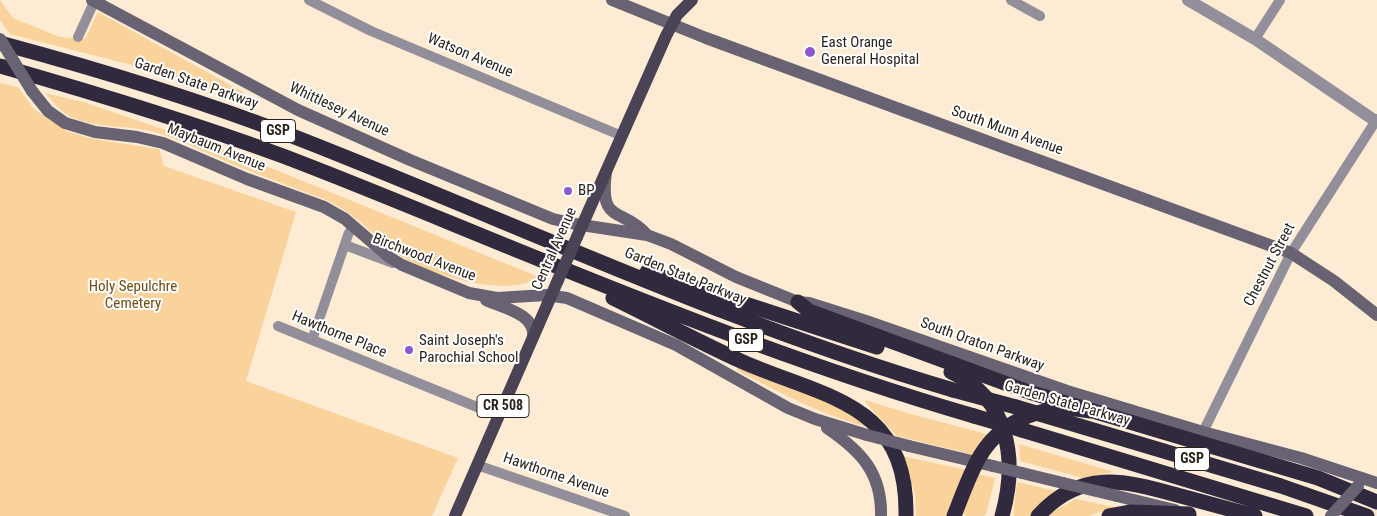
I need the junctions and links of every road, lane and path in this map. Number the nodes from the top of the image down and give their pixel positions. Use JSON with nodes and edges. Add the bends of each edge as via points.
{"nodes":[{"id":1,"x":94,"y":0,"type":"edge"},
{"id":2,"x":309,"y":0,"type":"edge"},
{"id":3,"x":612,"y":0,"type":"edge"},
{"id":4,"x":692,"y":0,"type":"edge"},
{"id":5,"x":1011,"y":0,"type":"edge"},
{"id":6,"x":1188,"y":0,"type":"edge"},
{"id":7,"x":1280,"y":0,"type":"edge"},
{"id":8,"x":1040,"y":16,"type":"dead end"},
{"id":9,"x":672,"y":25,"type":"junction"},
{"id":10,"x":78,"y":37,"type":"dead end"},
{"id":11,"x":0,"y":39,"type":"edge"},
{"id":12,"x":1255,"y":39,"type":"junction"},
{"id":13,"x":0,"y":43,"type":"edge"},
{"id":14,"x":0,"y":66,"type":"edge"},
{"id":15,"x":1377,"y":121,"type":"edge"},
{"id":16,"x":622,"y":136,"type":"junction"},
{"id":17,"x":606,"y":171,"type":"junction"},
{"id":18,"x":353,"y":225,"type":"junction"},
{"id":19,"x":580,"y":231,"type":"junction"},
{"id":20,"x":647,"y":235,"type":"junction"},
{"id":21,"x":549,"y":240,"type":"junction"},
{"id":22,"x":345,"y":245,"type":"junction"},
{"id":23,"x":522,"y":252,"type":"junction"},
{"id":24,"x":1291,"y":253,"type":"junction"},
{"id":25,"x":409,"y":269,"type":"junction"},
{"id":26,"x":470,"y":294,"type":"junction"},
{"id":27,"x":552,"y":295,"type":"junction"},
{"id":28,"x":798,"y":302,"type":"junction"},
{"id":29,"x":1377,"y":315,"type":"edge"},
{"id":30,"x":278,"y":326,"type":"dead end"},
{"id":31,"x":534,"y":337,"type":"junction"},
{"id":32,"x":312,"y":340,"type":"junction"},
{"id":33,"x":1089,"y":411,"type":"junction"},
{"id":34,"x":499,"y":416,"type":"junction"},
{"id":35,"x":815,"y":419,"type":"junction"},
{"id":36,"x":1203,"y":432,"type":"junction"},
{"id":37,"x":477,"y":465,"type":"junction"},
{"id":38,"x":1377,"y":471,"type":"edge"},
{"id":39,"x":1367,"y":482,"type":"edge"},
{"id":40,"x":1377,"y":502,"type":"edge"},
{"id":41,"x":1192,"y":515,"type":"edge"},
{"id":42,"x":455,"y":516,"type":"edge"},
{"id":43,"x":625,"y":516,"type":"edge"},
{"id":44,"x":881,"y":516,"type":"edge"},
{"id":45,"x":906,"y":516,"type":"edge"},
{"id":46,"x":954,"y":516,"type":"edge"},
{"id":47,"x":1002,"y":516,"type":"edge"},
{"id":48,"x":1038,"y":516,"type":"edge"},
{"id":49,"x":1108,"y":516,"type":"edge"},
{"id":50,"x":1256,"y":516,"type":"edge"},
{"id":51,"x":1306,"y":516,"type":"edge"},
{"id":52,"x":1331,"y":516,"type":"edge"},
{"id":53,"x":1367,"y":516,"type":"edge"}],
"edges":[{"from":1,"to":10,"type":"street"},
{"from":1,"to":19,"type":"main road","name":"Whittlesey Avenue","via":[[307,114]]},
{"from":2,"to":16,"type":"street","name":"Watson Avenue","via":[[371,31]]},
{"from":3,"to":9,"type":"main road","name":"South Munn Avenue"},
{"from":4,"to":9,"type":"main road","name":"Central Avenue","number":"CR 508"},
{"from":5,"to":8,"type":"street"},
{"from":6,"to":12,"type":"street"},
{"from":7,"to":12,"type":"street"},
{"from":9,"to":16,"type":"main road","name":"Central Avenue","number":"CR 508"},
{"from":9,"to":24,"type":"main road","name":"South Munn Avenue"},
{"from":11,"to":18,"type":"main road","name":"Maybaum Avenue","bridge":true,"via":[[32,91],[48,111],[66,123],[171,146],[246,179],[324,207]]},
{"from":12,"to":15,"type":"street"},
{"from":13,"to":21,"type":"highway","name":"Garden State Parkway","number":"GSP","via":[[208,106],[312,144]]},
{"from":14,"to":23,"type":"highway","number":"GSP","via":[[121,100],[222,134]]},
{"from":15,"to":24,"type":"street","name":"Chestnut Street"},
{"from":16,"to":17,"type":"main road","name":"Central Avenue","number":"CR 508"},
{"from":17,"to":19,"type":"main road","name":"Central Avenue","number":"CR 508"},
{"from":17,"to":20,"type":"main road","via":[[608,207],[620,217],[638,224]]},
{"from":18,"to":22,"type":"street"},
{"from":18,"to":25,"type":"main road","name":"Maybaum Avenue","via":[[389,257]]},
{"from":19,"to":20,"type":"main road","name":"South Oraton Parkway"},
{"from":19,"to":27,"type":"main road","name":"Central Avenue","number":"CR 508","bridge":true},
{"from":20,"to":28,"type":"main road","name":"South Oraton Parkway"},
{"from":21,"to":47,"type":"highway","via":[[964,378],[988,401],[1005,432],[1010,475]]},
{"from":21,"to":53,"type":"highway","name":"Garden State Parkway","number":"GSP","bridge":true,"via":[[764,328],[830,351],[1287,488]]},
{"from":22,"to":25,"type":"street","name":"Birchwood Avenue"},
{"from":22,"to":32,"type":"street"},
{"from":23,"to":45,"type":"highway","via":[[741,361],[862,412],[880,429],[896,458],[904,485]]},
{"from":23,"to":51,"type":"highway","number":"GSP","bridge":true,"via":[[779,353],[886,390]]},
{"from":24,"to":29,"type":"main road","name":"South Munn Avenue","via":[[1334,280]]},
{"from":24,"to":36,"type":"street","name":"Chestnut Street"},
{"from":25,"to":26,"type":"main road","name":"Birchwood Avenue"},
{"from":26,"to":27,"type":"main road","name":"Birchwood Avenue","via":[[498,298]]},
{"from":26,"to":31,"type":"main road","via":[[528,319]]},
{"from":27,"to":31,"type":"main road","name":"Central Avenue","number":"CR 508"},
{"from":27,"to":35,"type":"main road","via":[[571,299],[676,345],[761,394]]},
{"from":28,"to":33,"type":"highway","bridge":true,"via":[[809,311]]},
{"from":28,"to":36,"type":"main road","name":"South Oraton Parkway","via":[[860,319],[1039,383]]},
{"from":30,"to":32,"type":"street","name":"Hawthorne Place"},
{"from":31,"to":34,"type":"main road","name":"Central Avenue","number":"CR 508"},
{"from":32,"to":34,"type":"street","name":"Hawthorne Place"},
{"from":33,"to":40,"type":"highway","via":[[1318,478]]},
{"from":33,"to":46,"type":"highway","bridge":true,"via":[[1048,410],[1011,424],[992,440],[982,454]]},
{"from":34,"to":37,"type":"main road","name":"Central Avenue","number":"CR 508"},
{"from":35,"to":41,"type":"main road","bridge":true,"via":[[909,446]]},
{"from":35,"to":44,"type":"main road","via":[[847,441],[865,459],[877,483]]},
{"from":36,"to":39,"type":"main road","name":"South Oraton Parkway","via":[[1301,458]]},
{"from":37,"to":42,"type":"main road","name":"Central Avenue","number":"CR 508"},
{"from":37,"to":43,"type":"street","name":"Hawthorne Avenue"},
{"from":38,"to":39,"type":"main road"},
{"from":39,"to":52,"type":"main road","bridge":true},
{"from":41,"to":49,"type":"highway","via":[[1140,512]]},
{"from":48,"to":50,"type":"highway","via":[[1073,490],[1113,482],[1140,485]]}]}
